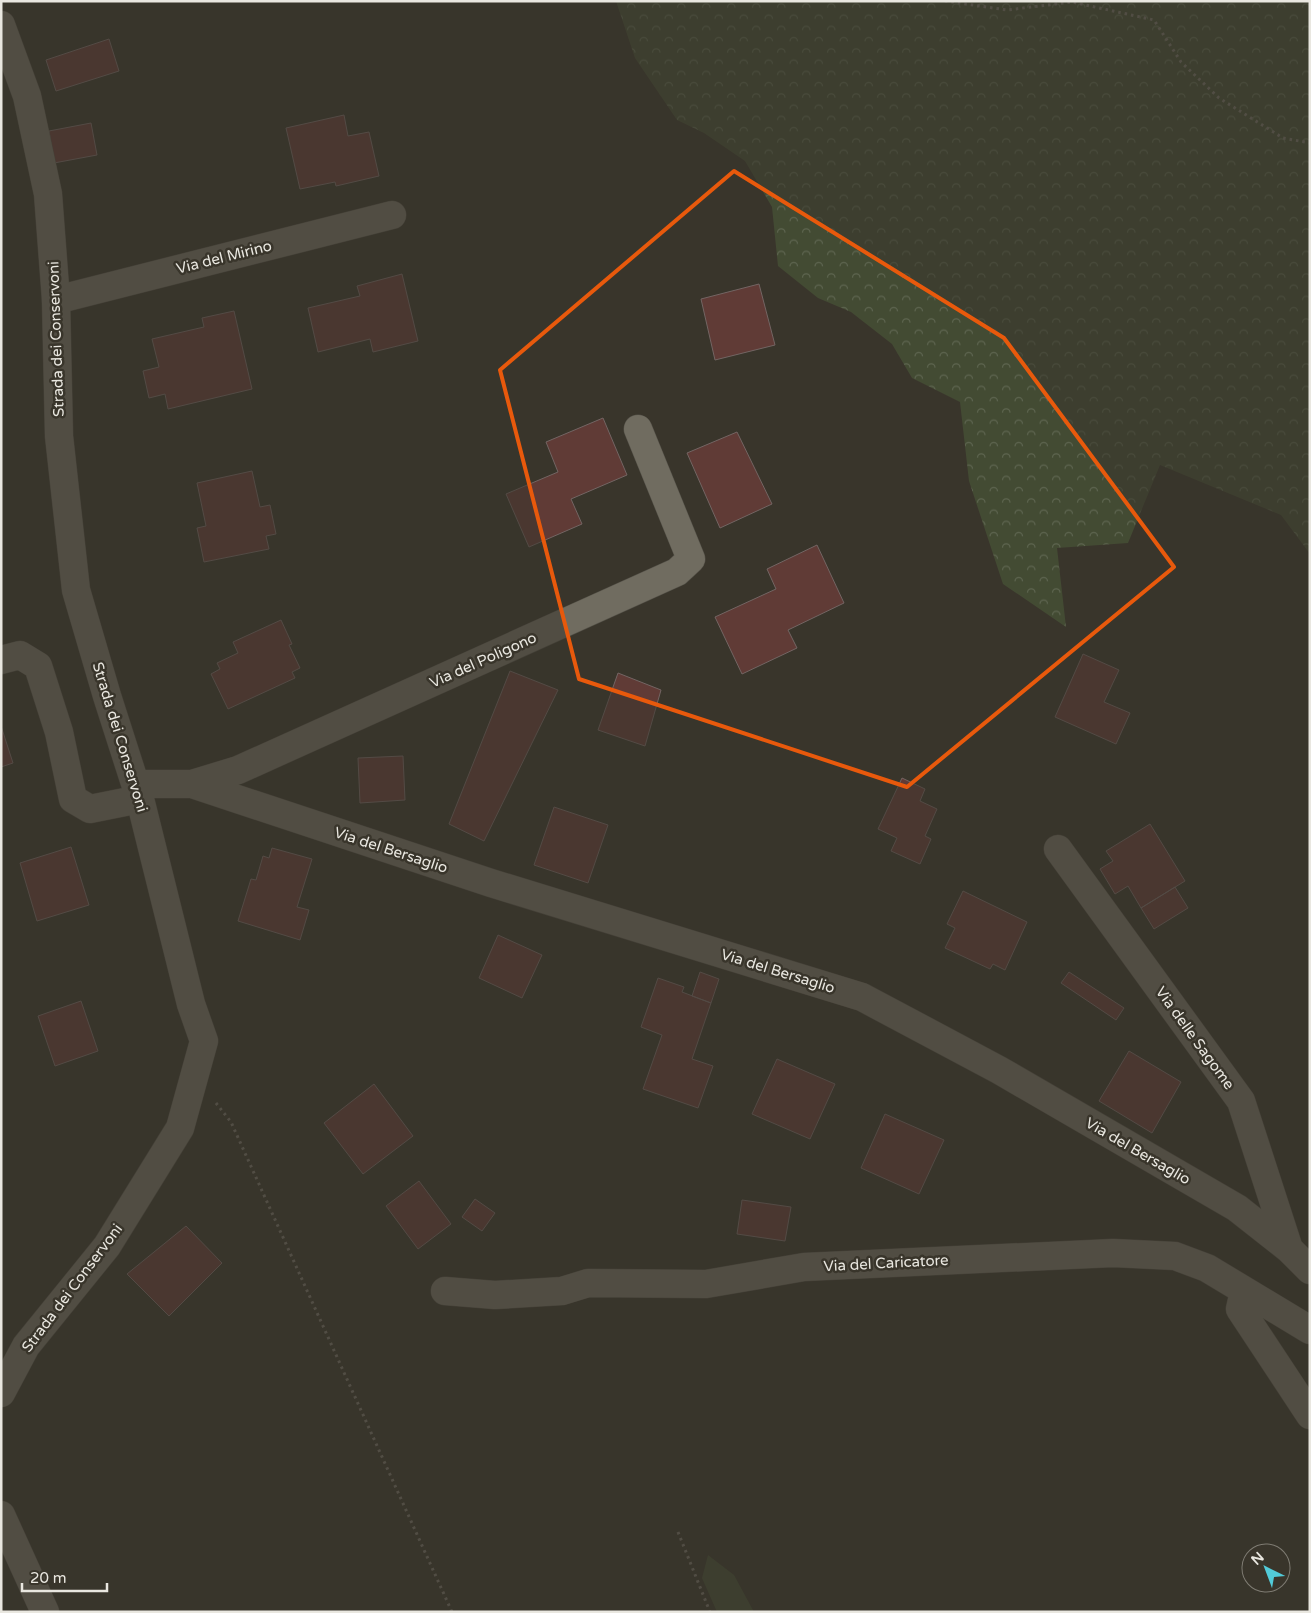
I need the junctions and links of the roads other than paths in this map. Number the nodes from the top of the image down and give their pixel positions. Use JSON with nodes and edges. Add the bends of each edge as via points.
{"nodes":[{"id":1,"x":1,"y":25,"type":"edge"},
{"id":2,"x":392,"y":215,"type":"dead end"},
{"id":3,"x":56,"y":300,"type":"junction"},
{"id":4,"x":638,"y":430,"type":"dead end"},
{"id":5,"x":1,"y":660,"type":"edge"},
{"id":6,"x":192,"y":784,"type":"junction"},
{"id":7,"x":138,"y":792,"type":"junction"},
{"id":8,"x":1058,"y":849,"type":"dead end"},
{"id":9,"x":1289,"y":1249,"type":"junction"},
{"id":10,"x":1310,"y":1270,"type":"edge"},
{"id":11,"x":1244,"y":1291,"type":"junction"},
{"id":12,"x":445,"y":1292,"type":"dead end"},
{"id":13,"x":1310,"y":1330,"type":"edge"},
{"id":14,"x":1,"y":1393,"type":"edge"},
{"id":15,"x":1310,"y":1415,"type":"edge"},
{"id":16,"x":1,"y":1515,"type":"edge"},
{"id":17,"x":45,"y":1612,"type":"edge"}],
"edges":[{"from":1,"to":3,"type":"street","name":"Strada dei Conservoni","via":[[27,96],[48,194]]},
{"from":2,"to":3,"type":"street","name":"Via del Mirino"},
{"from":3,"to":7,"type":"street","name":"Strada dei Conservoni","via":[[59,436],[76,590]]},
{"from":4,"to":6,"type":"street","name":"Via del Poligono","via":[[691,559],[677,572],[238,770]]},
{"from":5,"to":7,"type":"street","name":"Via del Poligono","via":[[20,655],[38,666],[59,732],[72,799],[90,809]]},
{"from":6,"to":7,"type":"street","name":"Via del Poligono"},
{"from":6,"to":9,"type":"street","name":"Via del Bersaglio","via":[[491,883],[862,997],[999,1070],[1237,1208]]},
{"from":7,"to":14,"type":"street","name":"Strada dei Conservoni","via":[[191,1004],[204,1041],[180,1128],[107,1246],[26,1346]]},
{"from":8,"to":9,"type":"street","name":"Via delle Sagome","via":[[1242,1101]]},
{"from":9,"to":10,"type":"street","name":"Via del Bersaglio"},
{"from":11,"to":12,"type":"street","name":"Via del Caricatore","via":[[1207,1268],[1175,1256],[1112,1253],[804,1267],[706,1284],[588,1283],[562,1291],[496,1295]]},
{"from":11,"to":13,"type":"street","name":"Via del Caricatore"},
{"from":11,"to":15,"type":"street","via":[[1240,1309]]},
{"from":16,"to":17,"type":"street"}]}
